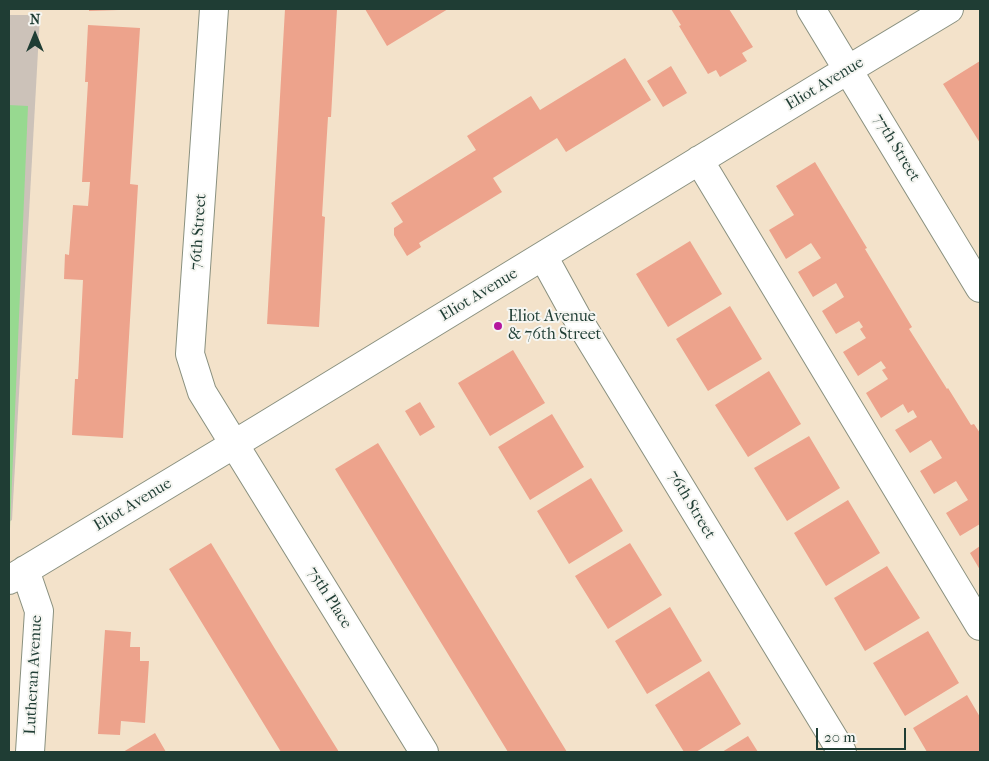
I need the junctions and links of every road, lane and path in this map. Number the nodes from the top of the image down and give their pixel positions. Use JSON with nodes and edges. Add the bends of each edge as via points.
{"nodes":[{"id":1,"x":214,"y":9,"type":"edge"},
{"id":2,"x":811,"y":9,"type":"edge"},
{"id":3,"x":949,"y":9,"type":"edge"},
{"id":4,"x":848,"y":70,"type":"junction"},
{"id":5,"x":699,"y":160,"type":"junction"},
{"id":6,"x":543,"y":256,"type":"junction"},
{"id":7,"x":980,"y":288,"type":"edge"},
{"id":8,"x":234,"y":444,"type":"junction"},
{"id":9,"x":17,"y":575,"type":"edge"},
{"id":10,"x":980,"y":626,"type":"edge"},
{"id":11,"x":30,"y":752,"type":"edge"},
{"id":12,"x":424,"y":752,"type":"edge"},
{"id":13,"x":842,"y":752,"type":"edge"}],
"edges":[{"from":1,"to":8,"type":"street","name":"76th Street","via":[[190,354],[202,392]]},
{"from":2,"to":4,"type":"street","name":"77th Street"},
{"from":3,"to":4,"type":"street","name":"Eliot Avenue"},
{"from":4,"to":5,"type":"street","name":"Eliot Avenue"},
{"from":4,"to":7,"type":"street","name":"77th Street"},
{"from":5,"to":6,"type":"street","name":"Eliot Avenue"},
{"from":5,"to":10,"type":"street"},
{"from":6,"to":8,"type":"street","name":"Eliot Avenue"},
{"from":6,"to":13,"type":"street","name":"76th Street","via":[[576,316]]},
{"from":8,"to":9,"type":"street","name":"Eliot Avenue"},
{"from":8,"to":12,"type":"street","name":"75th Place"},
{"from":9,"to":11,"type":"street","name":"Lutheran Avenue","via":[[40,612]]}]}
